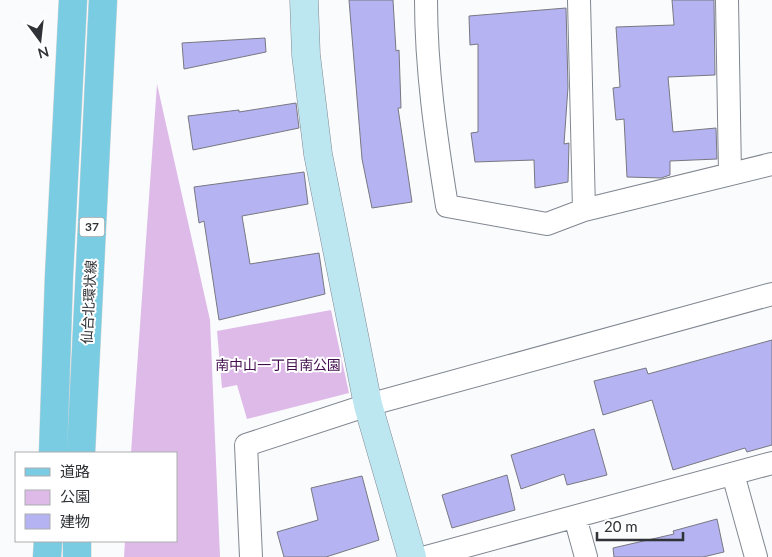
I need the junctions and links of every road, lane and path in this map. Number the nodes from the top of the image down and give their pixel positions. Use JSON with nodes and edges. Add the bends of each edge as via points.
{"nodes":[{"id":1,"x":73,"y":0,"type":"edge"},
{"id":2,"x":103,"y":0,"type":"edge"},
{"id":3,"x":304,"y":0,"type":"edge"},
{"id":4,"x":426,"y":0,"type":"edge"},
{"id":5,"x":579,"y":0,"type":"edge"},
{"id":6,"x":728,"y":0,"type":"edge"},
{"id":7,"x":772,"y":164,"type":"edge"},
{"id":8,"x":730,"y":174,"type":"junction"},
{"id":9,"x":584,"y":210,"type":"junction"},
{"id":10,"x":772,"y":294,"type":"edge"},
{"id":11,"x":368,"y":405,"type":"junction"},
{"id":12,"x":53,"y":452,"type":"edge"},
{"id":13,"x":82,"y":452,"type":"edge"},
{"id":14,"x":772,"y":463,"type":"edge"},
{"id":15,"x":733,"y":474,"type":"junction"},
{"id":16,"x":575,"y":516,"type":"junction"},
{"id":17,"x":48,"y":542,"type":"edge"},
{"id":18,"x":77,"y":542,"type":"edge"},
{"id":19,"x":47,"y":557,"type":"edge"},
{"id":20,"x":77,"y":557,"type":"edge"},
{"id":21,"x":250,"y":557,"type":"edge"},
{"id":22,"x":412,"y":557,"type":"edge"},
{"id":23,"x":426,"y":557,"type":"edge"},
{"id":24,"x":586,"y":557,"type":"edge"},
{"id":25,"x":756,"y":557,"type":"edge"}],
"edges":[{"from":1,"to":12,"type":"main road","number":"37"},
{"from":2,"to":13,"type":"main road","name":"仙台北環状線","number":"37"},
{"from":3,"to":11,"type":"street","via":[[306,55],[318,154]]},
{"from":4,"to":9,"type":"street","via":[[437,148],[447,206],[547,224]]},
{"from":5,"to":9,"type":"street"},
{"from":6,"to":8,"type":"street"},
{"from":7,"to":8,"type":"street"},
{"from":8,"to":9,"type":"street"},
{"from":10,"to":11,"type":"street"},
{"from":11,"to":21,"type":"street","via":[[246,445]]},
{"from":11,"to":22,"type":"street"},
{"from":14,"to":15,"type":"street"},
{"from":15,"to":16,"type":"street"},
{"from":15,"to":25,"type":"street"},
{"from":16,"to":23,"type":"street"},
{"from":16,"to":24,"type":"street"},
{"from":17,"to":19,"type":"main road"},
{"from":18,"to":20,"type":"main road"}]}
